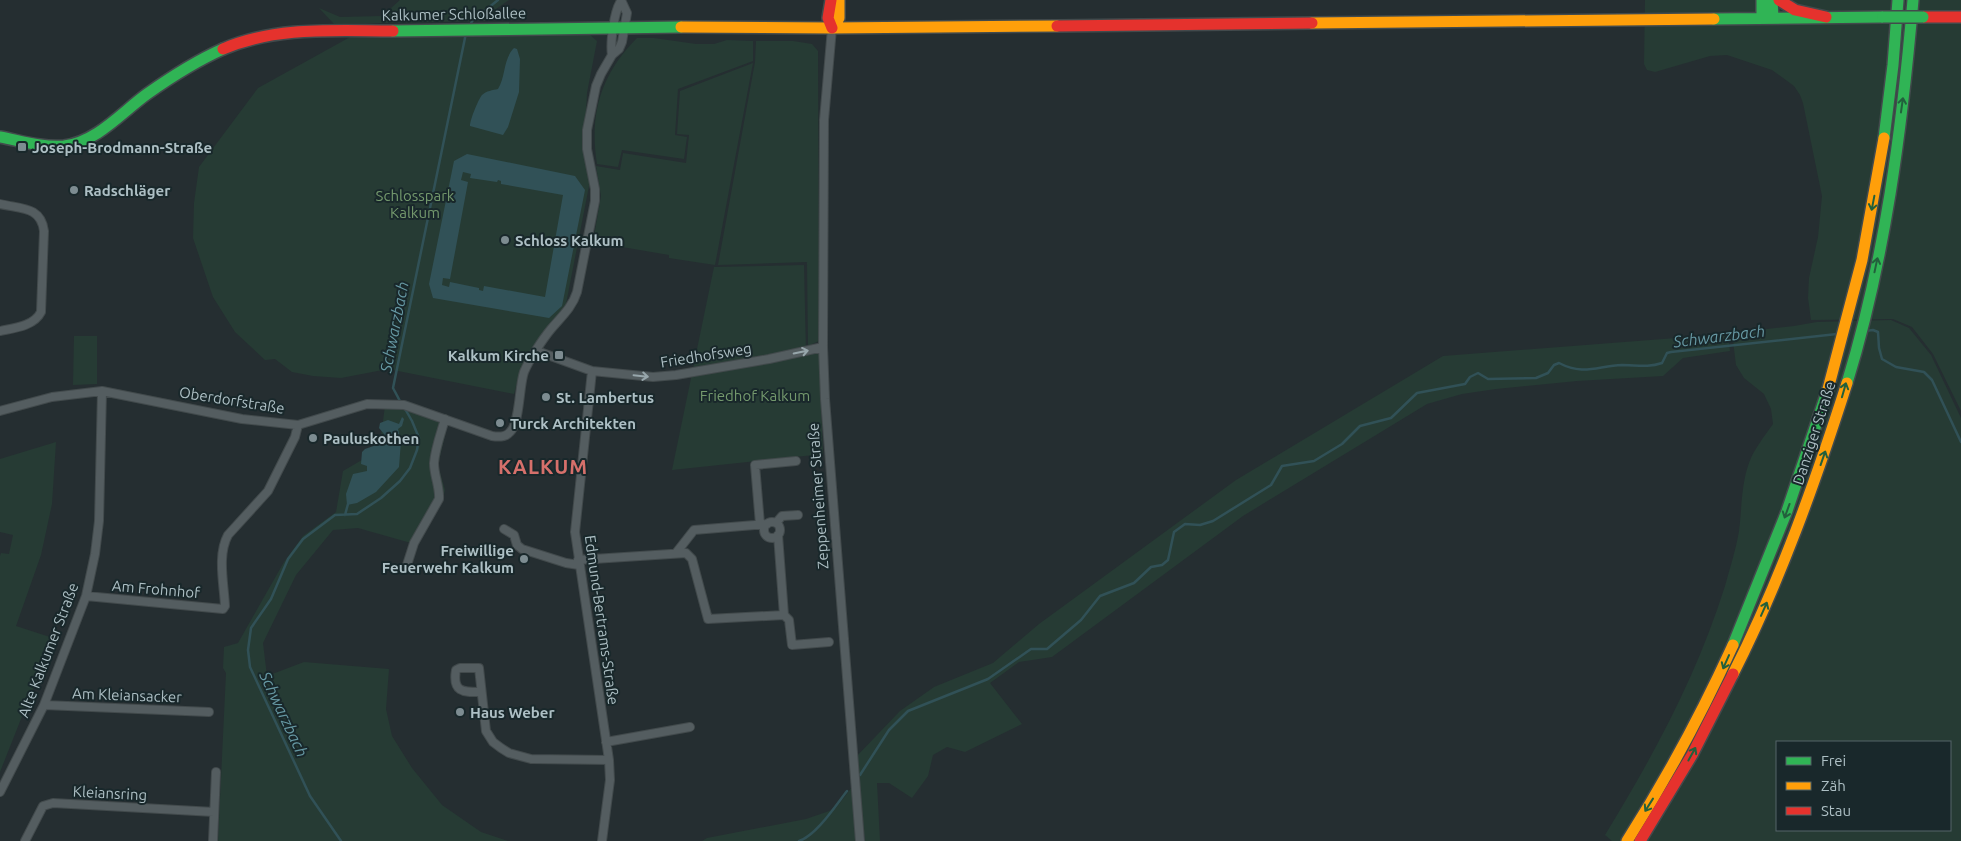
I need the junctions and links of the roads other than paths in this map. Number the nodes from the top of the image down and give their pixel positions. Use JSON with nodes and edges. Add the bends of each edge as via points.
{"nodes":[{"id":1,"x":831,"y":0,"type":"edge"},
{"id":2,"x":839,"y":0,"type":"edge"},
{"id":3,"x":1762,"y":0,"type":"edge"},
{"id":4,"x":1772,"y":0,"type":"edge"},
{"id":5,"x":1779,"y":0,"type":"edge"},
{"id":6,"x":1898,"y":0,"type":"edge"},
{"id":7,"x":1913,"y":0,"type":"edge"},
{"id":8,"x":621,"y":1,"type":"edge"},
{"id":9,"x":1826,"y":17,"type":"junction"},
{"id":10,"x":1961,"y":17,"type":"edge"},
{"id":11,"x":1767,"y":18,"type":"junction"},
{"id":12,"x":620,"y":27,"type":"junction"},
{"id":13,"x":832,"y":28,"type":"junction"},
{"id":14,"x":612,"y":55,"type":"junction"},
{"id":15,"x":0,"y":136,"type":"edge"},
{"id":16,"x":0,"y":204,"type":"edge"},
{"id":17,"x":0,"y":331,"type":"edge"},
{"id":18,"x":823,"y":347,"type":"junction"},
{"id":19,"x":537,"y":351,"type":"junction"},
{"id":20,"x":592,"y":371,"type":"junction"},
{"id":21,"x":102,"y":391,"type":"junction"},
{"id":22,"x":0,"y":411,"type":"edge"},
{"id":23,"x":445,"y":419,"type":"junction"},
{"id":24,"x":298,"y":424,"type":"junction"},
{"id":25,"x":796,"y":461,"type":"dead end"},
{"id":26,"x":798,"y":514,"type":"dead end"},
{"id":27,"x":776,"y":523,"type":"junction"},
{"id":28,"x":764,"y":524,"type":"junction"},
{"id":29,"x":504,"y":529,"type":"dead end"},
{"id":30,"x":778,"y":535,"type":"junction"},
{"id":31,"x":676,"y":553,"type":"junction"},
{"id":32,"x":579,"y":563,"type":"junction"},
{"id":33,"x":406,"y":568,"type":"dead end"},
{"id":34,"x":86,"y":596,"type":"junction"},
{"id":35,"x":784,"y":615,"type":"junction"},
{"id":36,"x":829,"y":642,"type":"dead end"},
{"id":37,"x":481,"y":692,"type":"dead end"},
{"id":38,"x":44,"y":705,"type":"junction"},
{"id":39,"x":209,"y":712,"type":"dead end"},
{"id":40,"x":690,"y":728,"type":"dead end"},
{"id":41,"x":606,"y":742,"type":"junction"},
{"id":42,"x":609,"y":760,"type":"junction"},
{"id":43,"x":216,"y":772,"type":"dead end"},
{"id":44,"x":0,"y":792,"type":"edge"},
{"id":45,"x":214,"y":812,"type":"junction"},
{"id":46,"x":25,"y":841,"type":"edge"},
{"id":47,"x":213,"y":841,"type":"edge"},
{"id":48,"x":602,"y":841,"type":"edge"},
{"id":49,"x":860,"y":841,"type":"edge"},
{"id":50,"x":1626,"y":841,"type":"edge"},
{"id":51,"x":1640,"y":841,"type":"edge"}],
"edges":[{"from":1,"to":13,"type":"main road","via":[[828,18]]},
{"from":2,"to":13,"type":"main road","via":[[839,18]]},
{"from":3,"to":11,"type":"main road"},
{"from":4,"to":11,"type":"main road"},
{"from":5,"to":9,"type":"main road","via":[[1794,10]]},
{"from":6,"to":50,"type":"main road","name":"Danziger Straße","one_way":true,"via":[[1893,65],[1876,185],[1849,314],[1815,432],[1770,559],[1724,668],[1668,776]]},
{"from":51,"to":7,"type":"main road","name":"Danziger Straße","one_way":true,"via":[[1677,781],[1735,672],[1785,561],[1830,436],[1866,313],[1889,202]]},
{"from":8,"to":12,"type":"street","via":[[618,5]]},
{"from":8,"to":12,"type":"street","via":[[627,13]]},
{"from":9,"to":10,"type":"main road","name":"Kalkumer Schloßallee","bridge":true},
{"from":9,"to":11,"type":"main road","name":"Kalkumer Schloßallee"},
{"from":11,"to":13,"type":"main road","name":"Kalkumer Schloßallee"},
{"from":12,"to":13,"type":"main road","name":"Kalkumer Schloßallee"},
{"from":12,"to":14,"type":"street","name":"Oberdorfstraße","via":[[611,48]]},
{"from":12,"to":14,"type":"street","name":"Oberdorfstraße","via":[[619,49]]},
{"from":12,"to":15,"type":"main road","name":"Kalkumer Schloßallee","via":[[292,32],[257,38],[179,72],[103,129],[79,142],[56,147]]},
{"from":13,"to":18,"type":"street","name":"Zeppenheimer Straße","via":[[824,120]]},
{"from":14,"to":19,"type":"street","name":"Oberdorfstraße","via":[[596,86],[587,130],[595,201],[578,292]]},
{"from":16,"to":17,"type":"street","via":[[36,214],[43,221],[44,231],[41,312],[38,319]]},
{"from":20,"to":18,"type":"street","name":"Friedhofsweg","one_way":true,"via":[[654,377],[676,375]]},
{"from":18,"to":49,"type":"street","name":"Zeppenheimer Straße","via":[[828,450]]},
{"from":19,"to":20,"type":"street"},
{"from":19,"to":23,"type":"street","name":"Oberdorfstraße","via":[[524,372],[516,418],[509,434],[492,436]]},
{"from":20,"to":32,"type":"street","name":"Edmund-Bertrams-Straße","via":[[575,532]]},
{"from":21,"to":22,"type":"street","name":"Oberdorfstraße","via":[[52,397]]},
{"from":21,"to":24,"type":"street","name":"Oberdorfstraße","via":[[242,419]]},
{"from":21,"to":34,"type":"street","name":"Alte Kalkumer Straße","via":[[98,521]]},
{"from":23,"to":24,"type":"street","name":"Oberdorfstraße","via":[[404,405],[367,404]]},
{"from":23,"to":33,"type":"street","via":[[434,461],[440,499],[414,543]]},
{"from":24,"to":34,"type":"street","name":"Am Frohnhof","via":[[295,437],[268,491],[223,543],[226,606],[223,609]]},
{"from":25,"to":28,"type":"street","via":[[755,466]]},
{"from":26,"to":27,"type":"street","via":[[782,516]]},
{"from":27,"to":28,"type":"street"},
{"from":27,"to":30,"type":"street","via":[[780,529]]},
{"from":28,"to":30,"type":"street","via":[[766,535],[771,538]]},
{"from":28,"to":31,"type":"street","via":[[694,530]]},
{"from":29,"to":32,"type":"street","via":[[514,535],[522,549],[566,564]]},
{"from":30,"to":35,"type":"street"},
{"from":31,"to":32,"type":"street"},
{"from":31,"to":35,"type":"street","via":[[686,553],[692,558],[708,619]]},
{"from":32,"to":41,"type":"street","name":"Edmund-Bertrams-Straße"},
{"from":34,"to":38,"type":"street","name":"Alte Kalkumer Straße"},
{"from":35,"to":36,"type":"street","via":[[789,620],[792,645]]},
{"from":37,"to":42,"type":"street","via":[[486,731],[493,742],[509,753],[531,759]]},
{"from":38,"to":39,"type":"street","name":"Am Kleiansacker"},
{"from":38,"to":44,"type":"street","name":"Alte Kalkumer Straße"},
{"from":40,"to":41,"type":"street"},
{"from":41,"to":42,"type":"street","name":"Edmund-Bertrams-Straße"},
{"from":42,"to":48,"type":"street","name":"Edmund-Bertrams-Straße","via":[[610,780]]},
{"from":43,"to":45,"type":"street"},
{"from":45,"to":46,"type":"street","name":"Kleiansring","via":[[53,803],[43,806]]},
{"from":45,"to":47,"type":"street"}]}
